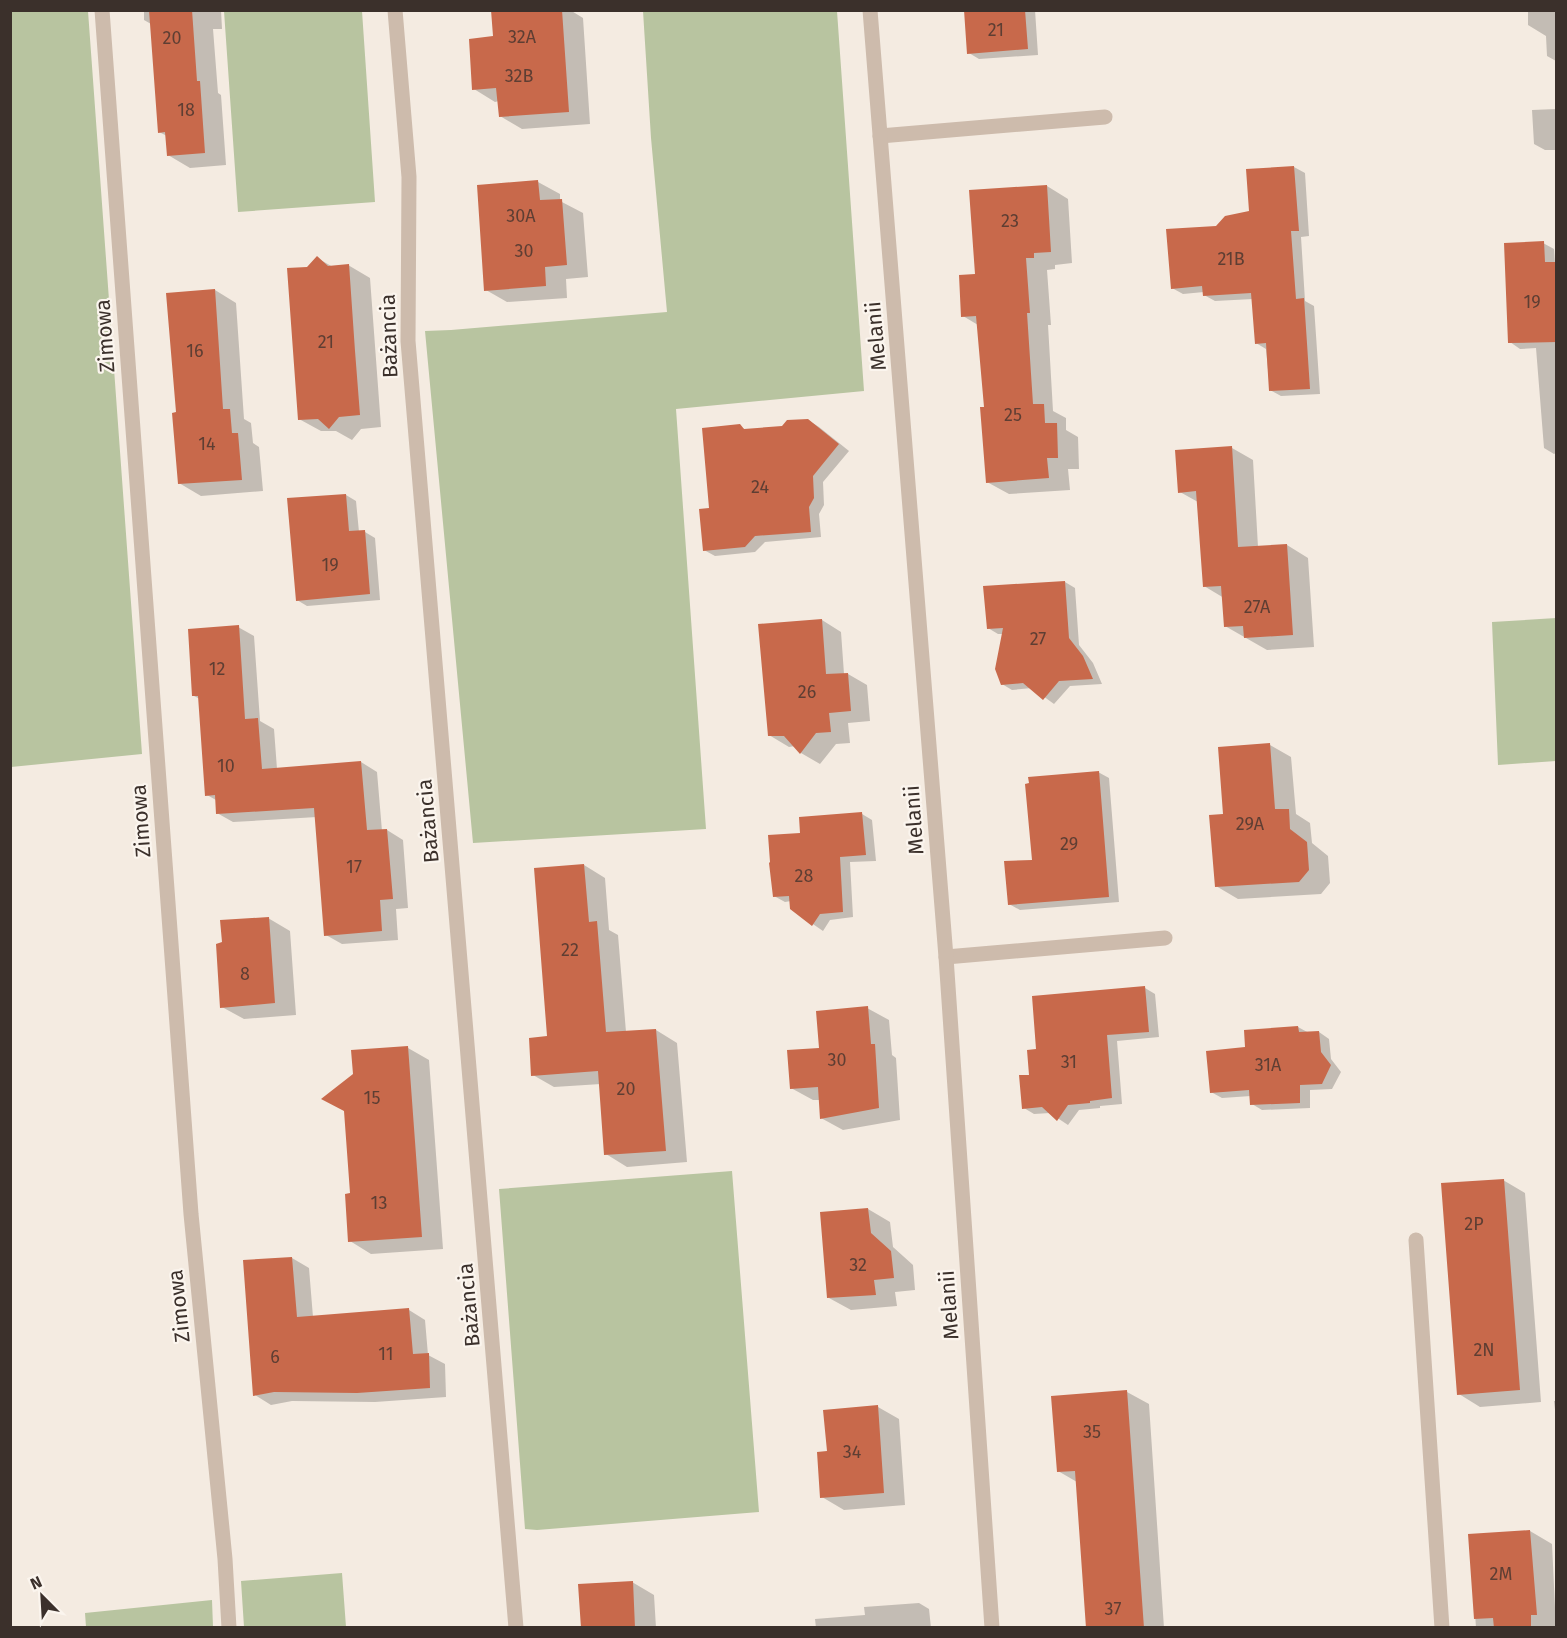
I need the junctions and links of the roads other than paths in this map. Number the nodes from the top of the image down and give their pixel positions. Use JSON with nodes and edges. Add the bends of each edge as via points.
{"nodes":[{"id":1,"x":102,"y":10,"type":"edge"},
{"id":2,"x":395,"y":10,"type":"edge"},
{"id":3,"x":870,"y":10,"type":"edge"},
{"id":4,"x":1106,"y":117,"type":"dead end"},
{"id":5,"x":880,"y":136,"type":"junction"},
{"id":6,"x":1164,"y":938,"type":"dead end"},
{"id":7,"x":946,"y":957,"type":"junction"},
{"id":8,"x":1416,"y":1240,"type":"dead end"},
{"id":9,"x":229,"y":1628,"type":"edge"},
{"id":10,"x":516,"y":1628,"type":"edge"},
{"id":11,"x":992,"y":1628,"type":"edge"},
{"id":12,"x":1442,"y":1628,"type":"edge"}],
"edges":[{"from":1,"to":9,"type":"street","name":"Zimowa","via":[[191,1214]]},
{"from":2,"to":10,"type":"street","name":"Bażancia","via":[[409,177],[408,341]]},
{"from":3,"to":5,"type":"street","name":"Melanii"},
{"from":4,"to":5,"type":"street"},
{"from":5,"to":7,"type":"street","name":"Melanii"},
{"from":6,"to":7,"type":"street"},
{"from":7,"to":11,"type":"street","name":"Melanii"},
{"from":8,"to":12,"type":"street"}]}
